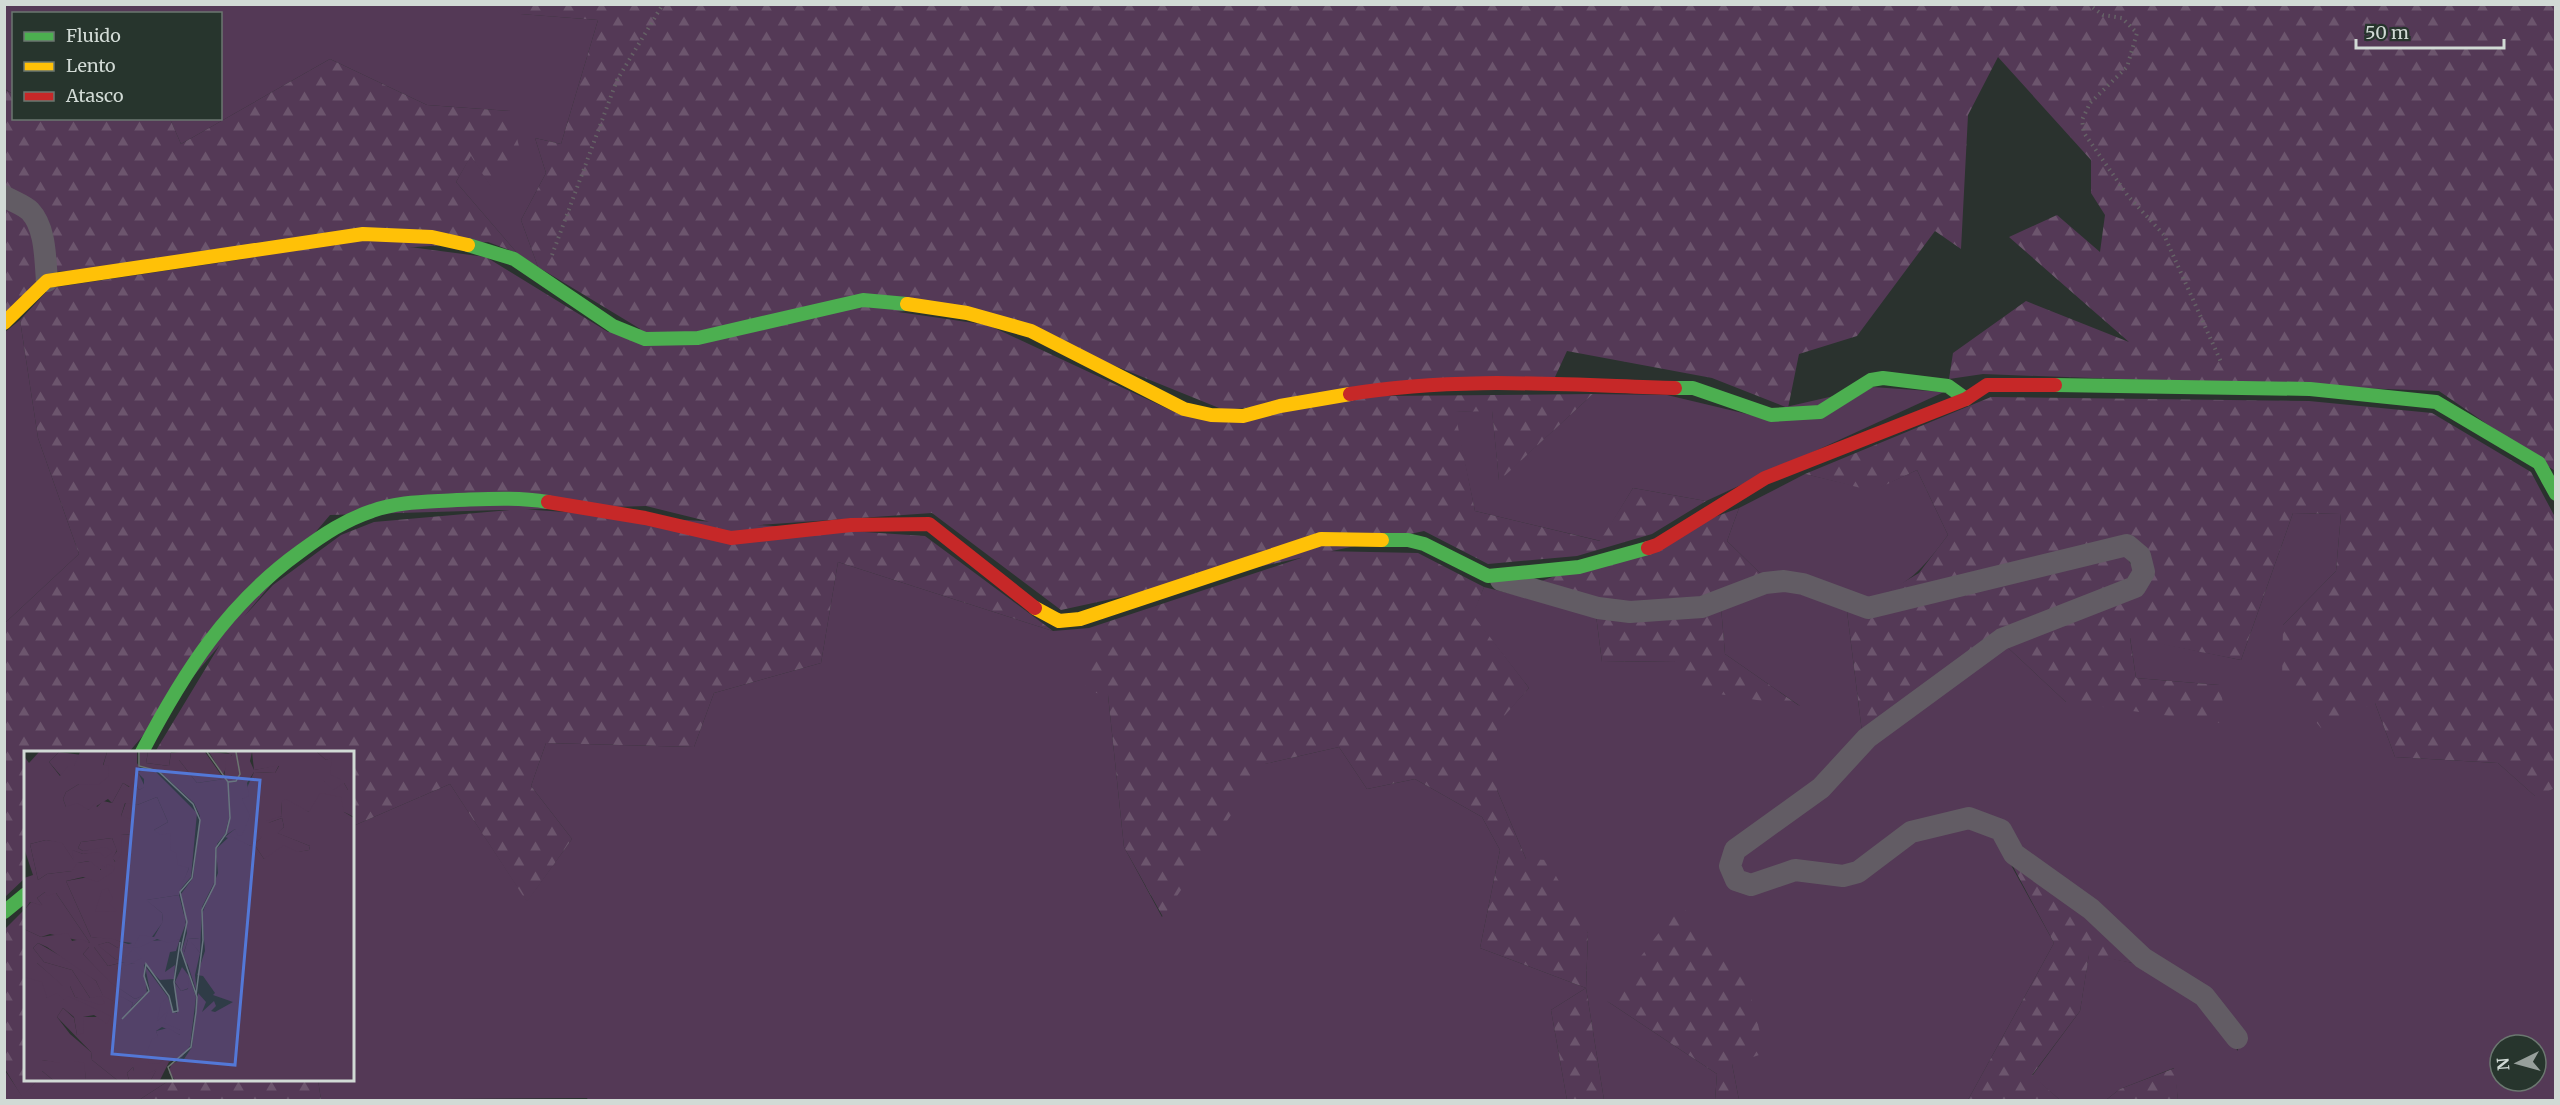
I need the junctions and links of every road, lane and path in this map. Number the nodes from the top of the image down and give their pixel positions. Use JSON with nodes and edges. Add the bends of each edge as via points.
{"nodes":[{"id":1,"x":663,"y":4,"type":"edge"},
{"id":2,"x":2088,"y":4,"type":"edge"},
{"id":3,"x":4,"y":196,"type":"edge"},
{"id":4,"x":544,"y":279,"type":"junction"},
{"id":5,"x":47,"y":281,"type":"junction"},
{"id":6,"x":4,"y":323,"type":"edge"},
{"id":7,"x":2232,"y":387,"type":"junction"},
{"id":8,"x":1966,"y":399,"type":"junction"},
{"id":9,"x":2556,"y":494,"type":"edge"},
{"id":10,"x":1488,"y":576,"type":"junction"},
{"id":11,"x":143,"y":751,"type":"edge"},
{"id":12,"x":24,"y":896,"type":"edge"},
{"id":13,"x":4,"y":912,"type":"edge"},
{"id":14,"x":2237,"y":1038,"type":"dead end"}],
"edges":[{"from":1,"to":4,"type":"path","via":[[617,80]]},
{"from":2,"to":7,"type":"path","via":[[2103,15],[2122,18],[2137,33],[2127,68],[2090,103],[2082,120],[2084,133],[2128,196],[2163,235]]},
{"from":3,"to":5,"type":"street","via":[[30,211],[39,228]]},
{"from":4,"to":5,"type":"street","via":[[514,259],[487,249],[432,237],[363,234]]},
{"from":4,"to":8,"type":"street","via":[[613,326],[645,339],[698,338],[863,300],[967,313],[1031,331],[1184,409],[1218,416],[1243,416],[1380,389],[1476,383],[1693,388],[1771,415],[1820,412],[1871,380],[1883,378],[1948,386]]},
{"from":5,"to":6,"type":"street"},
{"from":7,"to":8,"type":"street","via":[[1987,386]]},
{"from":7,"to":9,"type":"street","via":[[2310,389],[2436,402],[2538,463]]},
{"from":8,"to":10,"type":"street","via":[[1765,478],[1657,545],[1579,567]]},
{"from":10,"to":11,"type":"street","via":[[1408,540],[1321,539],[1080,619],[1059,621],[1042,614],[929,524],[851,525],[731,538],[645,518],[520,497],[404,503],[336,525],[266,576],[216,630],[173,693]]},
{"from":10,"to":14,"type":"street","via":[[1598,608],[1630,612],[1702,607],[1765,583],[1784,581],[1868,608],[2127,545],[2140,556],[2144,572],[2135,587],[2002,639],[1867,738],[1821,788],[1735,850],[1730,866],[1736,880],[1751,885],[1795,870],[1844,876],[1858,872],[1911,832],[1969,818],[2001,830],[2014,854],[2091,909],[2143,958],[2204,996]]},
{"from":12,"to":13,"type":"street"}]}
